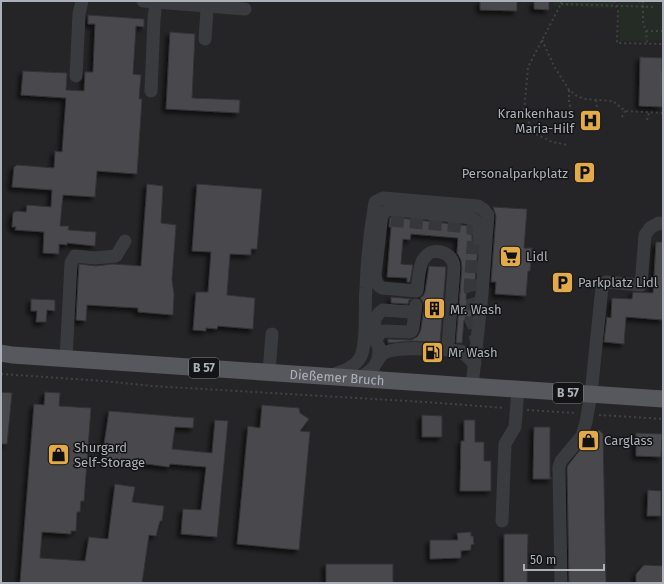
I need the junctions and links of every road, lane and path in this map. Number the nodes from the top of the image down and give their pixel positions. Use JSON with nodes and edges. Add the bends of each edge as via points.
{"nodes":[{"id":1,"x":82,"y":1,"type":"edge"},
{"id":2,"x":614,"y":1,"type":"edge"},
{"id":3,"x":639,"y":1,"type":"edge"},
{"id":4,"x":643,"y":1,"type":"edge"},
{"id":5,"x":158,"y":2,"type":"edge"},
{"id":6,"x":561,"y":3,"type":"edge"},
{"id":7,"x":615,"y":5,"type":"junction"},
{"id":8,"x":210,"y":6,"type":"junction"},
{"id":9,"x":643,"y":6,"type":"junction"},
{"id":10,"x":655,"y":7,"type":"dead end"},
{"id":11,"x":245,"y":9,"type":"dead end"},
{"id":12,"x":646,"y":32,"type":"junction"},
{"id":13,"x":663,"y":32,"type":"edge"},
{"id":14,"x":205,"y":39,"type":"dead end"},
{"id":15,"x":542,"y":40,"type":"junction"},
{"id":16,"x":647,"y":44,"type":"junction"},
{"id":17,"x":663,"y":44,"type":"edge"},
{"id":18,"x":76,"y":76,"type":"dead end"},
{"id":19,"x":569,"y":90,"type":"junction"},
{"id":20,"x":151,"y":91,"type":"dead end"},
{"id":21,"x":596,"y":100,"type":"junction"},
{"id":22,"x":625,"y":110,"type":"junction"},
{"id":23,"x":572,"y":112,"type":"dead end"},
{"id":24,"x":649,"y":113,"type":"junction"},
{"id":25,"x":663,"y":113,"type":"edge"},
{"id":26,"x":598,"y":114,"type":"dead end"},
{"id":27,"x":622,"y":117,"type":"dead end"},
{"id":28,"x":647,"y":120,"type":"dead end"},
{"id":29,"x":569,"y":144,"type":"dead end"},
{"id":30,"x":392,"y":220,"type":"dead end"},
{"id":31,"x":663,"y":224,"type":"edge"},
{"id":32,"x":126,"y":241,"type":"dead end"},
{"id":33,"x":376,"y":283,"type":"junction"},
{"id":34,"x":415,"y":312,"type":"junction"},
{"id":35,"x":474,"y":326,"type":"dead end"},
{"id":36,"x":376,"y":328,"type":"junction"},
{"id":37,"x":272,"y":334,"type":"dead end"},
{"id":38,"x":405,"y":349,"type":"junction"},
{"id":39,"x":452,"y":350,"type":"junction"},
{"id":40,"x":5,"y":355,"type":"edge"},
{"id":41,"x":465,"y":355,"type":"junction"},
{"id":42,"x":66,"y":359,"type":"junction"},
{"id":43,"x":378,"y":359,"type":"junction"},
{"id":44,"x":475,"y":364,"type":"junction"},
{"id":45,"x":269,"y":372,"type":"junction"},
{"id":46,"x":1,"y":374,"type":"edge"},
{"id":47,"x":330,"y":376,"type":"junction"},
{"id":48,"x":358,"y":378,"type":"junction"},
{"id":49,"x":472,"y":386,"type":"junction"},
{"id":50,"x":518,"y":389,"type":"junction"},
{"id":51,"x":591,"y":394,"type":"junction"},
{"id":52,"x":663,"y":399,"type":"edge"},
{"id":53,"x":516,"y":409,"type":"junction"},
{"id":54,"x":588,"y":414,"type":"junction"},
{"id":55,"x":663,"y":419,"type":"edge"},
{"id":56,"x":502,"y":521,"type":"dead end"},
{"id":57,"x":561,"y":583,"type":"edge"}],
"edges":[{"from":1,"to":18,"type":"lane"},
{"from":2,"to":7,"type":"path"},
{"from":3,"to":9,"type":"path"},
{"from":4,"to":9,"type":"path"},
{"from":5,"to":8,"type":"lane"},
{"from":5,"to":20,"type":"lane","via":[[154,19]]},
{"from":6,"to":7,"type":"path"},
{"from":6,"to":15,"type":"path"},
{"from":7,"to":9,"type":"path"},
{"from":7,"to":16,"type":"path","via":[[618,10],[617,43]]},
{"from":8,"to":11,"type":"lane"},
{"from":8,"to":14,"type":"lane","via":[[207,10]]},
{"from":9,"to":10,"type":"path"},
{"from":9,"to":12,"type":"path"},
{"from":12,"to":13,"type":"path"},
{"from":12,"to":16,"type":"path"},
{"from":15,"to":19,"type":"path"},
{"from":15,"to":29,"type":"path","via":[[528,67],[524,112],[534,133],[552,142]]},
{"from":16,"to":17,"type":"path"},
{"from":19,"to":21,"type":"path","via":[[585,99]]},
{"from":19,"to":23,"type":"path"},
{"from":21,"to":22,"type":"path","via":[[613,101]]},
{"from":21,"to":26,"type":"path"},
{"from":22,"to":24,"type":"path"},
{"from":22,"to":27,"type":"path"},
{"from":24,"to":25,"type":"path"},
{"from":24,"to":28,"type":"path"},
{"from":30,"to":33,"type":"lane","via":[[388,220],[385,225]]},
{"from":31,"to":51,"type":"lane","via":[[659,223],[650,228],[646,235],[641,285],[606,282],[602,287]]},
{"from":32,"to":42,"type":"lane","via":[[116,256],[75,256],[71,263]]},
{"from":33,"to":34,"type":"lane"},
{"from":33,"to":35,"type":"lane","via":[[382,214],[388,209],[472,218],[480,228]]},
{"from":34,"to":36,"type":"lane","via":[[408,326],[382,324]]},
{"from":34,"to":36,"type":"lane","via":[[413,306],[384,305],[380,309]]},
{"from":34,"to":38,"type":"lane","via":[[412,339]]},
{"from":34,"to":39,"type":"lane","via":[[420,264],[432,252],[444,252],[453,260],[454,268],[448,346]]},
{"from":36,"to":43,"type":"lane"},
{"from":37,"to":45,"type":"lane"},
{"from":38,"to":39,"type":"lane"},
{"from":38,"to":41,"type":"lane"},
{"from":38,"to":43,"type":"lane","via":[[386,352]]},
{"from":39,"to":41,"type":"lane","via":[[461,351]]},
{"from":40,"to":42,"type":"main road","name":"Dießemer Bruch","number":"B 57"},
{"from":41,"to":44,"type":"lane"},
{"from":42,"to":45,"type":"main road","name":"Dießemer Bruch","number":"B 57"},
{"from":43,"to":48,"type":"lane","via":[[373,368]]},
{"from":44,"to":47,"type":"lane","via":[[488,215],[478,206],[383,198],[375,202],[370,233],[363,352],[360,359],[348,370]]},
{"from":44,"to":49,"type":"lane"},
{"from":45,"to":47,"type":"main road","name":"Dießemer Bruch","number":"B 57"},
{"from":46,"to":53,"type":"path"},
{"from":47,"to":48,"type":"main road","name":"Dießemer Bruch","number":"B 57"},
{"from":48,"to":49,"type":"main road","name":"Dießemer Bruch","number":"B 57"},
{"from":49,"to":50,"type":"main road","name":"Dießemer Bruch","number":"B 57"},
{"from":50,"to":51,"type":"main road","name":"Dießemer Bruch","number":"B 57"},
{"from":50,"to":53,"type":"lane"},
{"from":51,"to":52,"type":"main road","name":"Dießemer Bruch","number":"B 57"},
{"from":51,"to":54,"type":"lane"},
{"from":53,"to":54,"type":"path"},
{"from":53,"to":56,"type":"lane","via":[[515,427],[505,444]]},
{"from":54,"to":55,"type":"path"},
{"from":54,"to":57,"type":"lane","via":[[582,436],[559,467]]}]}
